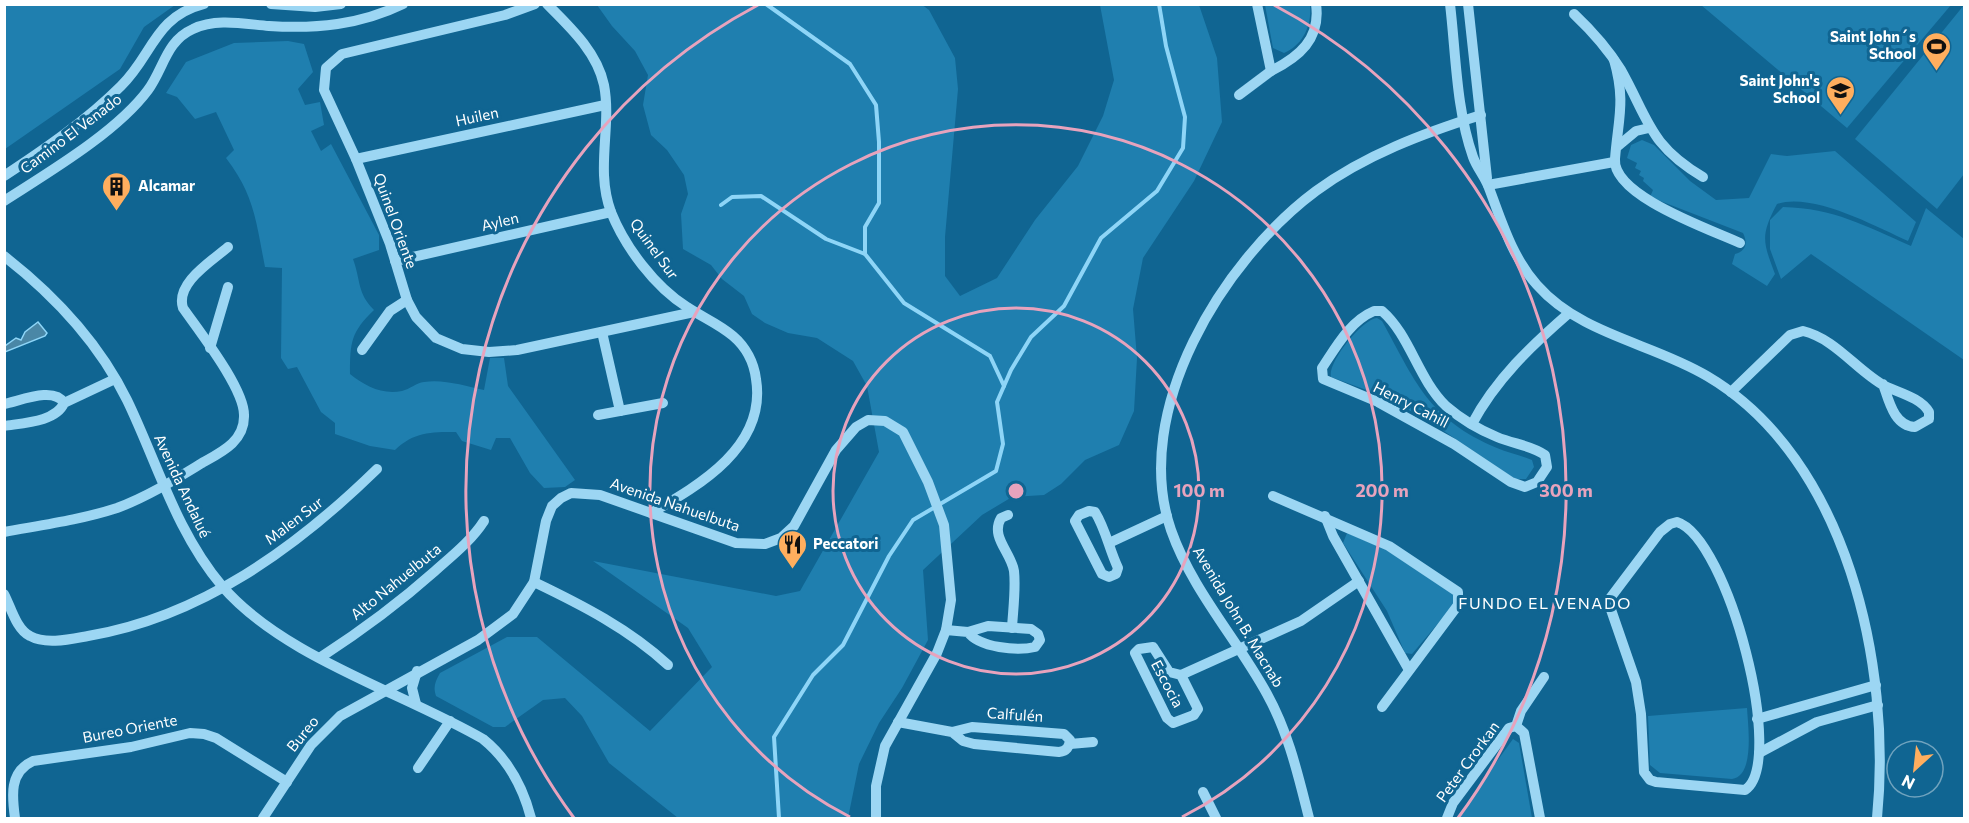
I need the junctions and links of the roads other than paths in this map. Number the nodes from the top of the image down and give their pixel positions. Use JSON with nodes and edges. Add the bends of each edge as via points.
{"nodes":[{"id":1,"x":204,"y":4,"type":"edge"},
{"id":2,"x":271,"y":4,"type":"edge"},
{"id":3,"x":340,"y":4,"type":"edge"},
{"id":4,"x":403,"y":4,"type":"edge"},
{"id":5,"x":535,"y":4,"type":"edge"},
{"id":6,"x":547,"y":4,"type":"edge"},
{"id":7,"x":1257,"y":4,"type":"edge"},
{"id":8,"x":1316,"y":4,"type":"edge"},
{"id":9,"x":1450,"y":4,"type":"edge"},
{"id":10,"x":1468,"y":4,"type":"edge"},
{"id":11,"x":389,"y":7,"type":"edge"},
{"id":12,"x":1574,"y":14,"type":"dead end"},
{"id":13,"x":1614,"y":60,"type":"junction"},
{"id":14,"x":1271,"y":71,"type":"junction"},
{"id":15,"x":1239,"y":95,"type":"dead end"},
{"id":16,"x":605,"y":105,"type":"junction"},
{"id":17,"x":1481,"y":115,"type":"junction"},
{"id":18,"x":1463,"y":121,"type":"junction"},
{"id":19,"x":1649,"y":128,"type":"junction"},
{"id":20,"x":1618,"y":146,"type":"junction"},
{"id":21,"x":356,"y":159,"type":"junction"},
{"id":22,"x":1614,"y":162,"type":"junction"},
{"id":23,"x":4,"y":176,"type":"edge"},
{"id":24,"x":1703,"y":177,"type":"dead end"},
{"id":25,"x":1488,"y":185,"type":"junction"},
{"id":26,"x":4,"y":201,"type":"edge"},
{"id":27,"x":611,"y":212,"type":"junction"},
{"id":28,"x":1740,"y":243,"type":"dead end"},
{"id":29,"x":228,"y":247,"type":"dead end"},
{"id":30,"x":4,"y":256,"type":"edge"},
{"id":31,"x":395,"y":261,"type":"junction"},
{"id":32,"x":228,"y":288,"type":"dead end"},
{"id":33,"x":407,"y":300,"type":"junction"},
{"id":34,"x":694,"y":312,"type":"junction"},
{"id":35,"x":1569,"y":313,"type":"junction"},
{"id":36,"x":602,"y":332,"type":"junction"},
{"id":37,"x":210,"y":348,"type":"junction"},
{"id":38,"x":362,"y":350,"type":"dead end"},
{"id":39,"x":115,"y":379,"type":"junction"},
{"id":40,"x":1882,"y":384,"type":"junction"},
{"id":41,"x":1731,"y":392,"type":"junction"},
{"id":42,"x":64,"y":403,"type":"junction"},
{"id":43,"x":663,"y":403,"type":"dead end"},
{"id":44,"x":4,"y":404,"type":"edge"},
{"id":45,"x":620,"y":411,"type":"junction"},
{"id":46,"x":598,"y":415,"type":"dead end"},
{"id":47,"x":1472,"y":424,"type":"junction"},
{"id":48,"x":4,"y":426,"type":"edge"},
{"id":49,"x":377,"y":469,"type":"dead end"},
{"id":50,"x":164,"y":486,"type":"junction"},
{"id":51,"x":1273,"y":496,"type":"dead end"},
{"id":52,"x":651,"y":513,"type":"junction"},
{"id":53,"x":1008,"y":515,"type":"dead end"},
{"id":54,"x":1167,"y":516,"type":"junction"},
{"id":55,"x":1325,"y":516,"type":"junction"},
{"id":56,"x":484,"y":521,"type":"dead end"},
{"id":57,"x":4,"y":532,"type":"edge"},
{"id":58,"x":1109,"y":543,"type":"junction"},
{"id":59,"x":1359,"y":581,"type":"junction"},
{"id":60,"x":534,"y":582,"type":"junction"},
{"id":61,"x":223,"y":587,"type":"junction"},
{"id":62,"x":4,"y":594,"type":"edge"},
{"id":63,"x":1012,"y":628,"type":"junction"},
{"id":64,"x":946,"y":630,"type":"junction"},
{"id":65,"x":969,"y":632,"type":"junction"},
{"id":66,"x":1239,"y":649,"type":"junction"},
{"id":67,"x":321,"y":657,"type":"junction"},
{"id":68,"x":668,"y":665,"type":"dead end"},
{"id":69,"x":1409,"y":670,"type":"junction"},
{"id":70,"x":417,"y":671,"type":"junction"},
{"id":71,"x":1181,"y":675,"type":"junction"},
{"id":72,"x":1544,"y":677,"type":"dead end"},
{"id":73,"x":1876,"y":685,"type":"junction"},
{"id":74,"x":385,"y":689,"type":"junction"},
{"id":75,"x":416,"y":704,"type":"junction"},
{"id":76,"x":1878,"y":705,"type":"junction"},
{"id":77,"x":1382,"y":707,"type":"dead end"},
{"id":78,"x":1757,"y":719,"type":"junction"},
{"id":79,"x":450,"y":721,"type":"junction"},
{"id":80,"x":898,"y":722,"type":"junction"},
{"id":81,"x":1516,"y":726,"type":"junction"},
{"id":82,"x":952,"y":732,"type":"junction"},
{"id":83,"x":1093,"y":742,"type":"dead end"},
{"id":84,"x":1070,"y":744,"type":"junction"},
{"id":85,"x":1759,"y":753,"type":"junction"},
{"id":86,"x":418,"y":768,"type":"dead end"},
{"id":87,"x":287,"y":782,"type":"junction"},
{"id":88,"x":1203,"y":792,"type":"dead end"},
{"id":89,"x":15,"y":819,"type":"edge"},
{"id":90,"x":263,"y":819,"type":"edge"},
{"id":91,"x":531,"y":819,"type":"edge"},
{"id":92,"x":876,"y":819,"type":"edge"},
{"id":93,"x":1216,"y":819,"type":"edge"},
{"id":94,"x":1310,"y":819,"type":"edge"},
{"id":95,"x":1447,"y":819,"type":"edge"},
{"id":96,"x":1540,"y":819,"type":"edge"},
{"id":97,"x":1877,"y":819,"type":"edge"}],
"edges":[{"from":1,"to":23,"type":"street","name":"Camino El Venado","via":[[169,21],[114,93]]},
{"from":2,"to":3,"type":"street"},
{"from":4,"to":11,"type":"street","name":"Camino El Venado"},
{"from":5,"to":21,"type":"street","name":"Quinel Oriente","via":[[336,57],[323,75],[324,90]]},
{"from":6,"to":16,"type":"street","name":"Quinel Sur","via":[[596,64],[604,85]]},
{"from":7,"to":14,"type":"street"},
{"from":8,"to":14,"type":"street","via":[[1314,32],[1306,48]]},
{"from":9,"to":18,"type":"street"},
{"from":10,"to":17,"type":"street"},
{"from":11,"to":26,"type":"street","name":"Camino El Venado","via":[[366,19],[335,25],[225,23],[192,29],[170,48],[150,88],[132,108],[73,155]]},
{"from":12,"to":13,"type":"street"},
{"from":13,"to":19,"type":"street"},
{"from":13,"to":20,"type":"street","via":[[1621,97]]},
{"from":14,"to":15,"type":"street"},
{"from":16,"to":21,"type":"street","name":"Huilen"},
{"from":16,"to":27,"type":"street","name":"Quinel Sur","via":[[604,172]]},
{"from":17,"to":18,"type":"street","name":"Avenida John B. Macnab"},
{"from":17,"to":25,"type":"street"},
{"from":18,"to":25,"type":"street","via":[[1473,159]]},
{"from":18,"to":54,"type":"street","name":"Avenida John B. Macnab","via":[[1374,157],[1335,178],[1281,221],[1237,270],[1200,332],[1172,397],[1161,457]]},
{"from":19,"to":20,"type":"street","via":[[1636,131]]},
{"from":19,"to":24,"type":"street","via":[[1679,161]]},
{"from":20,"to":22,"type":"street"},
{"from":21,"to":31,"type":"street","name":"Quinel Oriente"},
{"from":22,"to":25,"type":"street"},
{"from":22,"to":28,"type":"street","via":[[1626,181],[1650,203]]},
{"from":25,"to":35,"type":"street","via":[[1521,264],[1537,286]]},
{"from":27,"to":31,"type":"street","name":"Aylen"},
{"from":27,"to":34,"type":"street","name":"Quinel Sur","via":[[654,278]]},
{"from":29,"to":37,"type":"street","via":[[191,280],[182,295],[183,308]]},
{"from":30,"to":39,"type":"street","name":"Avenida Andalué","via":[[66,312]]},
{"from":31,"to":33,"type":"street","name":"Quinel Oriente"},
{"from":32,"to":37,"type":"street"},
{"from":33,"to":36,"type":"street","name":"Quinel Oriente","via":[[422,325],[436,338],[475,351],[517,350]]},
{"from":33,"to":38,"type":"street","via":[[390,311]]},
{"from":34,"to":36,"type":"street","name":"Quinel Oriente"},
{"from":34,"to":52,"type":"street","name":"Quinel Sur","via":[[733,336],[747,353],[757,386],[755,410],[743,440],[722,466]]},
{"from":35,"to":41,"type":"street","via":[[1707,375]]},
{"from":35,"to":47,"type":"street","name":"Henry Cahill","via":[[1522,356],[1484,402]]},
{"from":36,"to":45,"type":"street"},
{"from":37,"to":50,"type":"street","via":[[243,404],[242,430],[229,447]]},
{"from":39,"to":42,"type":"street"},
{"from":39,"to":50,"type":"street","name":"Avenida Andalué"},
{"from":40,"to":40,"type":"street","via":[[1902,422],[1913,427],[1927,421],[1930,415],[1926,407]]},
{"from":40,"to":41,"type":"street","via":[[1836,348],[1803,331],[1790,335]]},
{"from":41,"to":73,"type":"street","via":[[1786,449],[1826,512],[1856,587]]},
{"from":42,"to":44,"type":"street","via":[[50,395]]},
{"from":42,"to":48,"type":"street","via":[[48,417]]},
{"from":43,"to":45,"type":"street"},
{"from":45,"to":46,"type":"street"},
{"from":47,"to":47,"type":"street","name":"Henry Cahill","via":[[1445,405],[1425,380],[1392,319],[1382,311],[1363,316],[1338,342],[1322,368],[1321,374],[1328,383],[1378,402],[1454,444],[1511,482],[1525,487],[1537,482],[1547,467],[1545,455]]},
{"from":49,"to":61,"type":"street","name":"Malen Sur","via":[[309,530]]},
{"from":50,"to":57,"type":"street","via":[[95,514]]},
{"from":50,"to":61,"type":"street","name":"Avenida Andalué","via":[[193,544]]},
{"from":51,"to":55,"type":"street"},
{"from":52,"to":60,"type":"street","name":"Avenida Nahuelbuta","via":[[591,493],[576,492],[561,498],[546,521]]},
{"from":52,"to":64,"type":"street","name":"Avenida Nahuelbuta","via":[[742,544],[772,542],[794,526],[844,439],[868,420],[885,421],[903,432],[944,525],[951,585]]},
{"from":53,"to":63,"type":"street","via":[[1001,518],[997,528],[1014,571]]},
{"from":54,"to":58,"type":"street"},
{"from":54,"to":66,"type":"street","name":"Avenida John B. Macnab","via":[[1201,589]]},
{"from":55,"to":59,"type":"street"},
{"from":55,"to":69,"type":"street","via":[[1389,546],[1458,592],[1458,604]]},
{"from":56,"to":67,"type":"street","name":"Alto Nahuelbuta","via":[[465,545],[415,589]]},
{"from":58,"to":58,"type":"street","via":[[1118,570],[1107,578],[1076,524],[1077,516],[1095,512]]},
{"from":59,"to":66,"type":"street","name":"Escocia","via":[[1307,617]]},
{"from":59,"to":69,"type":"street"},
{"from":60,"to":68,"type":"street","via":[[604,618]]},
{"from":60,"to":70,"type":"street","name":"Avenida Nahuelbuta","via":[[521,606],[505,622]]},
{"from":61,"to":62,"type":"street","name":"Malen Sur","via":[[168,614],[127,628],[58,640],[32,638],[20,627]]},
{"from":61,"to":67,"type":"street","name":"Avenida Andalué","via":[[272,628]]},
{"from":63,"to":65,"type":"street","via":[[980,627]]},
{"from":63,"to":65,"type":"street","via":[[1035,631],[1040,637],[1038,645],[1024,648],[982,643]]},
{"from":64,"to":65,"type":"street"},
{"from":64,"to":80,"type":"street","name":"Avenida Nahuelbuta"},
{"from":66,"to":71,"type":"street","name":"Escocia"},
{"from":66,"to":94,"type":"street","name":"Avenida John B. Macnab","via":[[1287,736]]},
{"from":67,"to":74,"type":"street","name":"Avenida Andalué"},
{"from":69,"to":77,"type":"street"},
{"from":70,"to":74,"type":"street","name":"Avenida Nahuelbuta"},
{"from":70,"to":75,"type":"street","via":[[412,688]]},
{"from":71,"to":71,"type":"street","name":"Escocia","via":[[1198,709],[1194,715],[1173,723],[1136,658],[1137,651],[1153,647],[1169,672]]},
{"from":72,"to":81,"type":"street","name":"Peter Crorkan"},
{"from":73,"to":76,"type":"street"},
{"from":73,"to":78,"type":"street"},
{"from":74,"to":75,"type":"street","name":"Avenida Andalué"},
{"from":74,"to":87,"type":"street","name":"Bureo","via":[[329,725],[310,745]]},
{"from":75,"to":79,"type":"street","name":"Avenida Andalué"},
{"from":76,"to":85,"type":"street","via":[[1817,722]]},
{"from":76,"to":97,"type":"street","via":[[1881,754]]},
{"from":78,"to":85,"type":"street"},
{"from":78,"to":85,"type":"street","via":[[1744,642],[1725,585],[1697,537],[1682,524],[1670,524],[1608,601],[1636,682],[1644,772],[1656,782],[1739,791],[1750,787],[1756,779]]},
{"from":79,"to":86,"type":"street"},
{"from":79,"to":91,"type":"street","name":"Avenida Andalué","via":[[498,752],[515,775]]},
{"from":80,"to":82,"type":"street","name":"Calfulén"},
{"from":80,"to":92,"type":"street","name":"Avenida Nahuelbuta","via":[[885,746],[878,772]]},
{"from":81,"to":95,"type":"street","name":"Peter Crorkan","via":[[1509,728],[1453,803]]},
{"from":81,"to":96,"type":"street","name":"Peter Crorkan","via":[[1524,733]]},
{"from":82,"to":84,"type":"street","name":"Calfulén","via":[[972,727],[1064,734]]},
{"from":82,"to":84,"type":"street","name":"Calfulén","via":[[974,744],[1059,752]]},
{"from":83,"to":84,"type":"street","name":"Calfulén"},
{"from":87,"to":89,"type":"street","name":"Bureo Oriente","via":[[216,738],[190,733],[131,747],[33,761],[19,770],[14,781]]},
{"from":87,"to":90,"type":"street","name":"Bureo"},
{"from":88,"to":93,"type":"street"}]}
